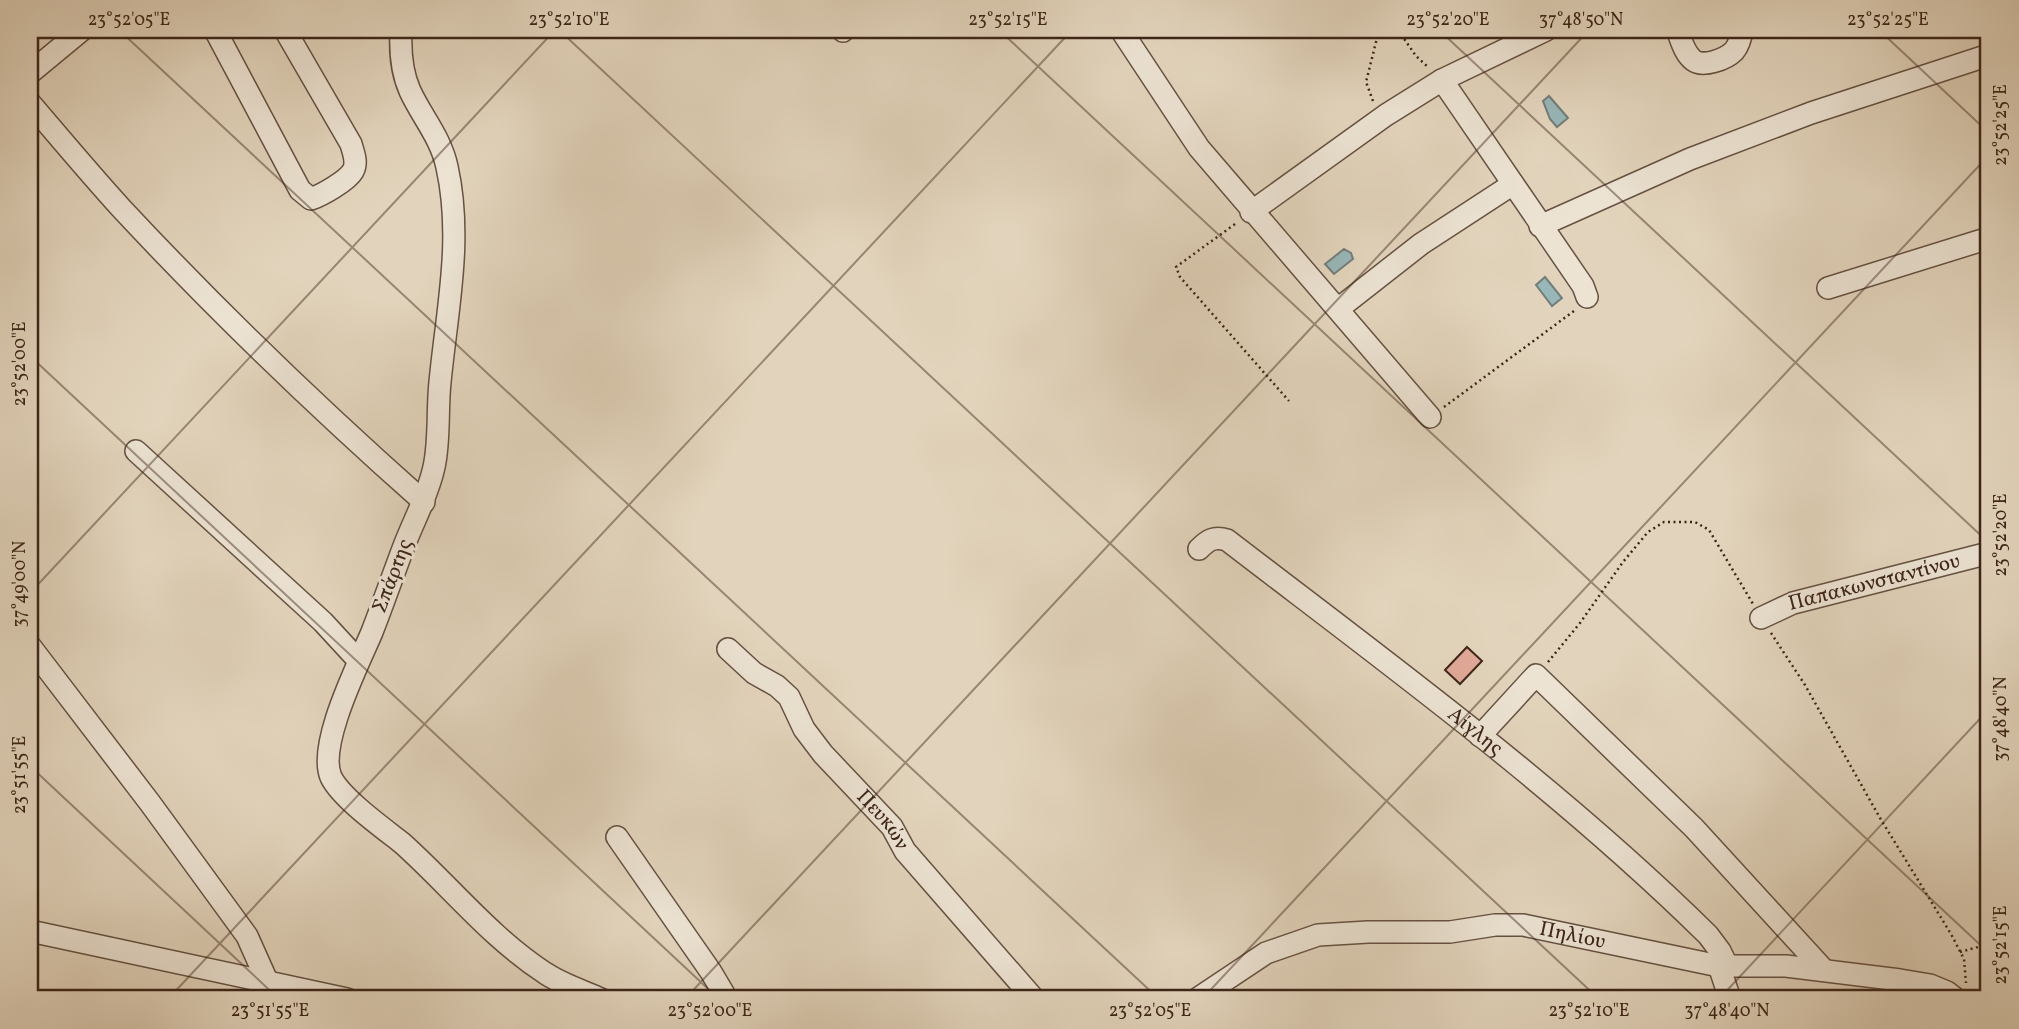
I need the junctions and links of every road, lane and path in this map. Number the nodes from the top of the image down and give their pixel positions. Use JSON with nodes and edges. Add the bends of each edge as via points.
{"nodes":[{"id":1,"x":82,"y":30,"type":"edge"},
{"id":2,"x":215,"y":30,"type":"edge"},
{"id":3,"x":285,"y":30,"type":"edge"},
{"id":4,"x":401,"y":30,"type":"edge"},
{"id":5,"x":1121,"y":30,"type":"edge"},
{"id":6,"x":1379,"y":30,"type":"edge"},
{"id":7,"x":1398,"y":30,"type":"edge"},
{"id":8,"x":1546,"y":30,"type":"edge"},
{"id":9,"x":1677,"y":30,"type":"edge"},
{"id":10,"x":1742,"y":30,"type":"edge"},
{"id":11,"x":1989,"y":55,"type":"edge"},
{"id":12,"x":30,"y":73,"type":"edge"},
{"id":13,"x":1442,"y":80,"type":"junction"},
{"id":14,"x":30,"y":103,"type":"edge"},
{"id":15,"x":1386,"y":115,"type":"junction"},
{"id":16,"x":1513,"y":184,"type":"junction"},
{"id":17,"x":1251,"y":212,"type":"junction"},
{"id":18,"x":1540,"y":226,"type":"junction"},
{"id":19,"x":1989,"y":238,"type":"edge"},
{"id":20,"x":1828,"y":288,"type":"dead end"},
{"id":21,"x":1587,"y":297,"type":"joint"},
{"id":22,"x":1338,"y":309,"type":"junction"},
{"id":23,"x":1289,"y":401,"type":"dead end"},
{"id":24,"x":1430,"y":417,"type":"joint"},
{"id":25,"x":136,"y":451,"type":"dead end"},
{"id":26,"x":424,"y":502,"type":"junction"},
{"id":27,"x":1199,"y":549,"type":"dead end"},
{"id":28,"x":1989,"y":553,"type":"edge"},
{"id":29,"x":1761,"y":618,"type":"junction"},
{"id":30,"x":30,"y":646,"type":"edge"},
{"id":31,"x":728,"y":649,"type":"dead end"},
{"id":32,"x":358,"y":660,"type":"junction"},
{"id":33,"x":1536,"y":675,"type":"junction"},
{"id":34,"x":1480,"y":736,"type":"junction"},
{"id":35,"x":617,"y":837,"type":"dead end"},
{"id":36,"x":30,"y":931,"type":"edge"},
{"id":37,"x":1989,"y":944,"type":"edge"},
{"id":38,"x":1960,"y":952,"type":"junction"},
{"id":39,"x":1723,"y":966,"type":"junction"},
{"id":40,"x":1824,"y":970,"type":"junction"},
{"id":41,"x":268,"y":983,"type":"junction"},
{"id":42,"x":1961,"y":993,"type":"edge"},
{"id":43,"x":347,"y":999,"type":"edge"},
{"id":44,"x":601,"y":999,"type":"edge"},
{"id":45,"x":727,"y":999,"type":"edge"},
{"id":46,"x":1034,"y":999,"type":"edge"},
{"id":47,"x":1197,"y":999,"type":"edge"},
{"id":48,"x":1458,"y":999,"type":"edge"},
{"id":49,"x":1489,"y":999,"type":"edge"},
{"id":50,"x":1730,"y":999,"type":"edge"}],
"edges":[{"from":1,"to":12,"type":"street"},
{"from":2,"to":3,"type":"street","via":[[300,190],[312,199],[353,172],[356,159]]},
{"from":4,"to":26,"type":"street","name":"Σπάρτης","via":[[403,70],[443,155],[455,224],[435,466]]},
{"from":5,"to":17,"type":"street","via":[[1199,148]]},
{"from":6,"to":15,"type":"path","via":[[1366,82],[1372,100]]},
{"from":7,"to":13,"type":"path"},
{"from":8,"to":13,"type":"street"},
{"from":9,"to":10,"type":"street","via":[[1693,60],[1702,64],[1735,50]]},
{"from":11,"to":18,"type":"street","via":[[1811,113],[1690,159]]},
{"from":13,"to":15,"type":"street"},
{"from":13,"to":16,"type":"street"},
{"from":14,"to":26,"type":"street","via":[[121,208],[227,318]]},
{"from":15,"to":17,"type":"street"},
{"from":16,"to":18,"type":"street"},
{"from":16,"to":22,"type":"street","via":[[1421,244]]},
{"from":17,"to":22,"type":"street"},
{"from":17,"to":23,"type":"path","via":[[1176,267]]},
{"from":18,"to":21,"type":"street"},
{"from":19,"to":20,"type":"street"},
{"from":21,"to":24,"type":"path"},
{"from":22,"to":24,"type":"street"},
{"from":25,"to":32,"type":"street","via":[[323,622]]},
{"from":26,"to":32,"type":"street","name":"Σπάρτης"},
{"from":27,"to":34,"type":"street","name":"Αίγλης","via":[[1217,537],[1227,540]]},
{"from":28,"to":29,"type":"street","name":"Παπακωνσταντίνου","via":[[1793,603]]},
{"from":29,"to":33,"type":"path","via":[[1709,530],[1695,522],[1664,522],[1648,532]]},
{"from":29,"to":38,"type":"path","via":[[1805,685]]},
{"from":30,"to":41,"type":"street","via":[[247,936]]},
{"from":31,"to":46,"type":"street","name":"Πευκών","via":[[789,697],[804,729],[823,754],[885,819],[905,850]]},
{"from":32,"to":44,"type":"street","name":"Σπάρτης","via":[[332,737],[331,777],[502,939],[546,974]]},
{"from":33,"to":34,"type":"street"},
{"from":33,"to":40,"type":"street","via":[[1694,828]]},
{"from":34,"to":39,"type":"street","name":"Αίγλης","via":[[1647,876],[1708,935],[1720,951]]},
{"from":35,"to":45,"type":"street"},
{"from":36,"to":41,"type":"street"},
{"from":37,"to":38,"type":"path"},
{"from":38,"to":42,"type":"path","via":[[1966,974]]},
{"from":39,"to":40,"type":"street","name":"Πηλίου"},
{"from":39,"to":47,"type":"street","name":"Πηλίου","via":[[1523,925],[1450,932],[1343,933],[1318,935],[1266,953]]},
{"from":39,"to":50,"type":"street","name":"Αίγλης"},
{"from":40,"to":42,"type":"street","name":"Πηλίου"},
{"from":41,"to":43,"type":"street"},
{"from":48,"to":49,"type":"path"}]}
